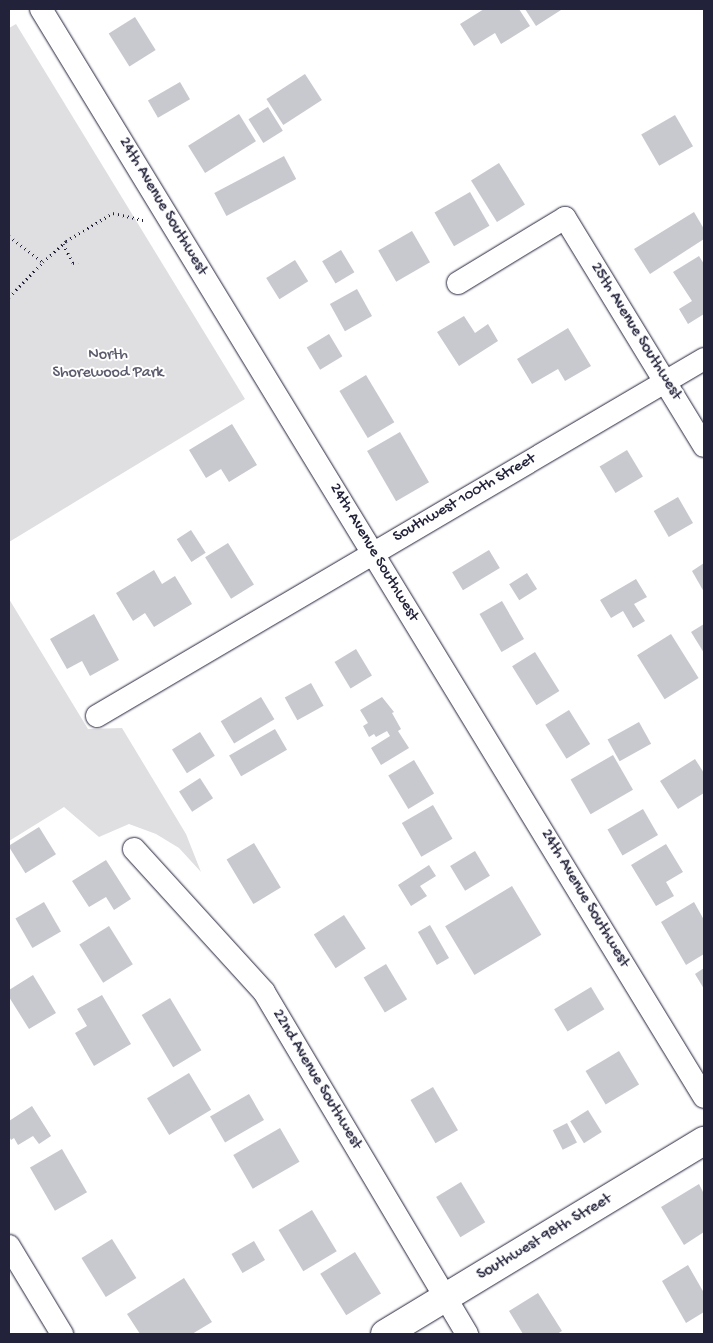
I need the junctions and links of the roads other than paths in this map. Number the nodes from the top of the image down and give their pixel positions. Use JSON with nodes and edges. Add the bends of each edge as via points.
{"nodes":[{"id":1,"x":41,"y":9,"type":"edge"},
{"id":2,"x":458,"y":283,"type":"dead end"},
{"id":3,"x":704,"y":359,"type":"edge"},
{"id":4,"x":666,"y":382,"type":"junction"},
{"id":5,"x":704,"y":446,"type":"edge"},
{"id":6,"x":373,"y":553,"type":"junction"},
{"id":7,"x":97,"y":716,"type":"dead end"},
{"id":8,"x":134,"y":849,"type":"dead end"},
{"id":9,"x":704,"y":1097,"type":"edge"},
{"id":10,"x":704,"y":1141,"type":"edge"},
{"id":11,"x":9,"y":1246,"type":"edge"},
{"id":12,"x":445,"y":1298,"type":"junction"},
{"id":13,"x":62,"y":1334,"type":"edge"},
{"id":14,"x":386,"y":1334,"type":"edge"},
{"id":15,"x":467,"y":1334,"type":"edge"}],
"edges":[{"from":1,"to":6,"type":"street","name":"24th Avenue Southwest"},
{"from":2,"to":4,"type":"street","name":"25th Avenue Southwest","via":[[565,218]]},
{"from":3,"to":4,"type":"street","name":"Southwest 100th Street"},
{"from":4,"to":5,"type":"street","name":"25th Avenue Southwest"},
{"from":4,"to":6,"type":"street","name":"Southwest 100th Street"},
{"from":6,"to":7,"type":"street","name":"Southwest 100th Street"},
{"from":6,"to":9,"type":"street","name":"24th Avenue Southwest"},
{"from":8,"to":12,"type":"street","name":"22nd Avenue Southwest","via":[[264,992]]},
{"from":10,"to":12,"type":"street","name":"Southwest 98th Street"},
{"from":11,"to":13,"type":"street"},
{"from":12,"to":14,"type":"street","name":"Southwest 98th Street"},
{"from":12,"to":15,"type":"street","name":"22nd Avenue Southwest"}]}
